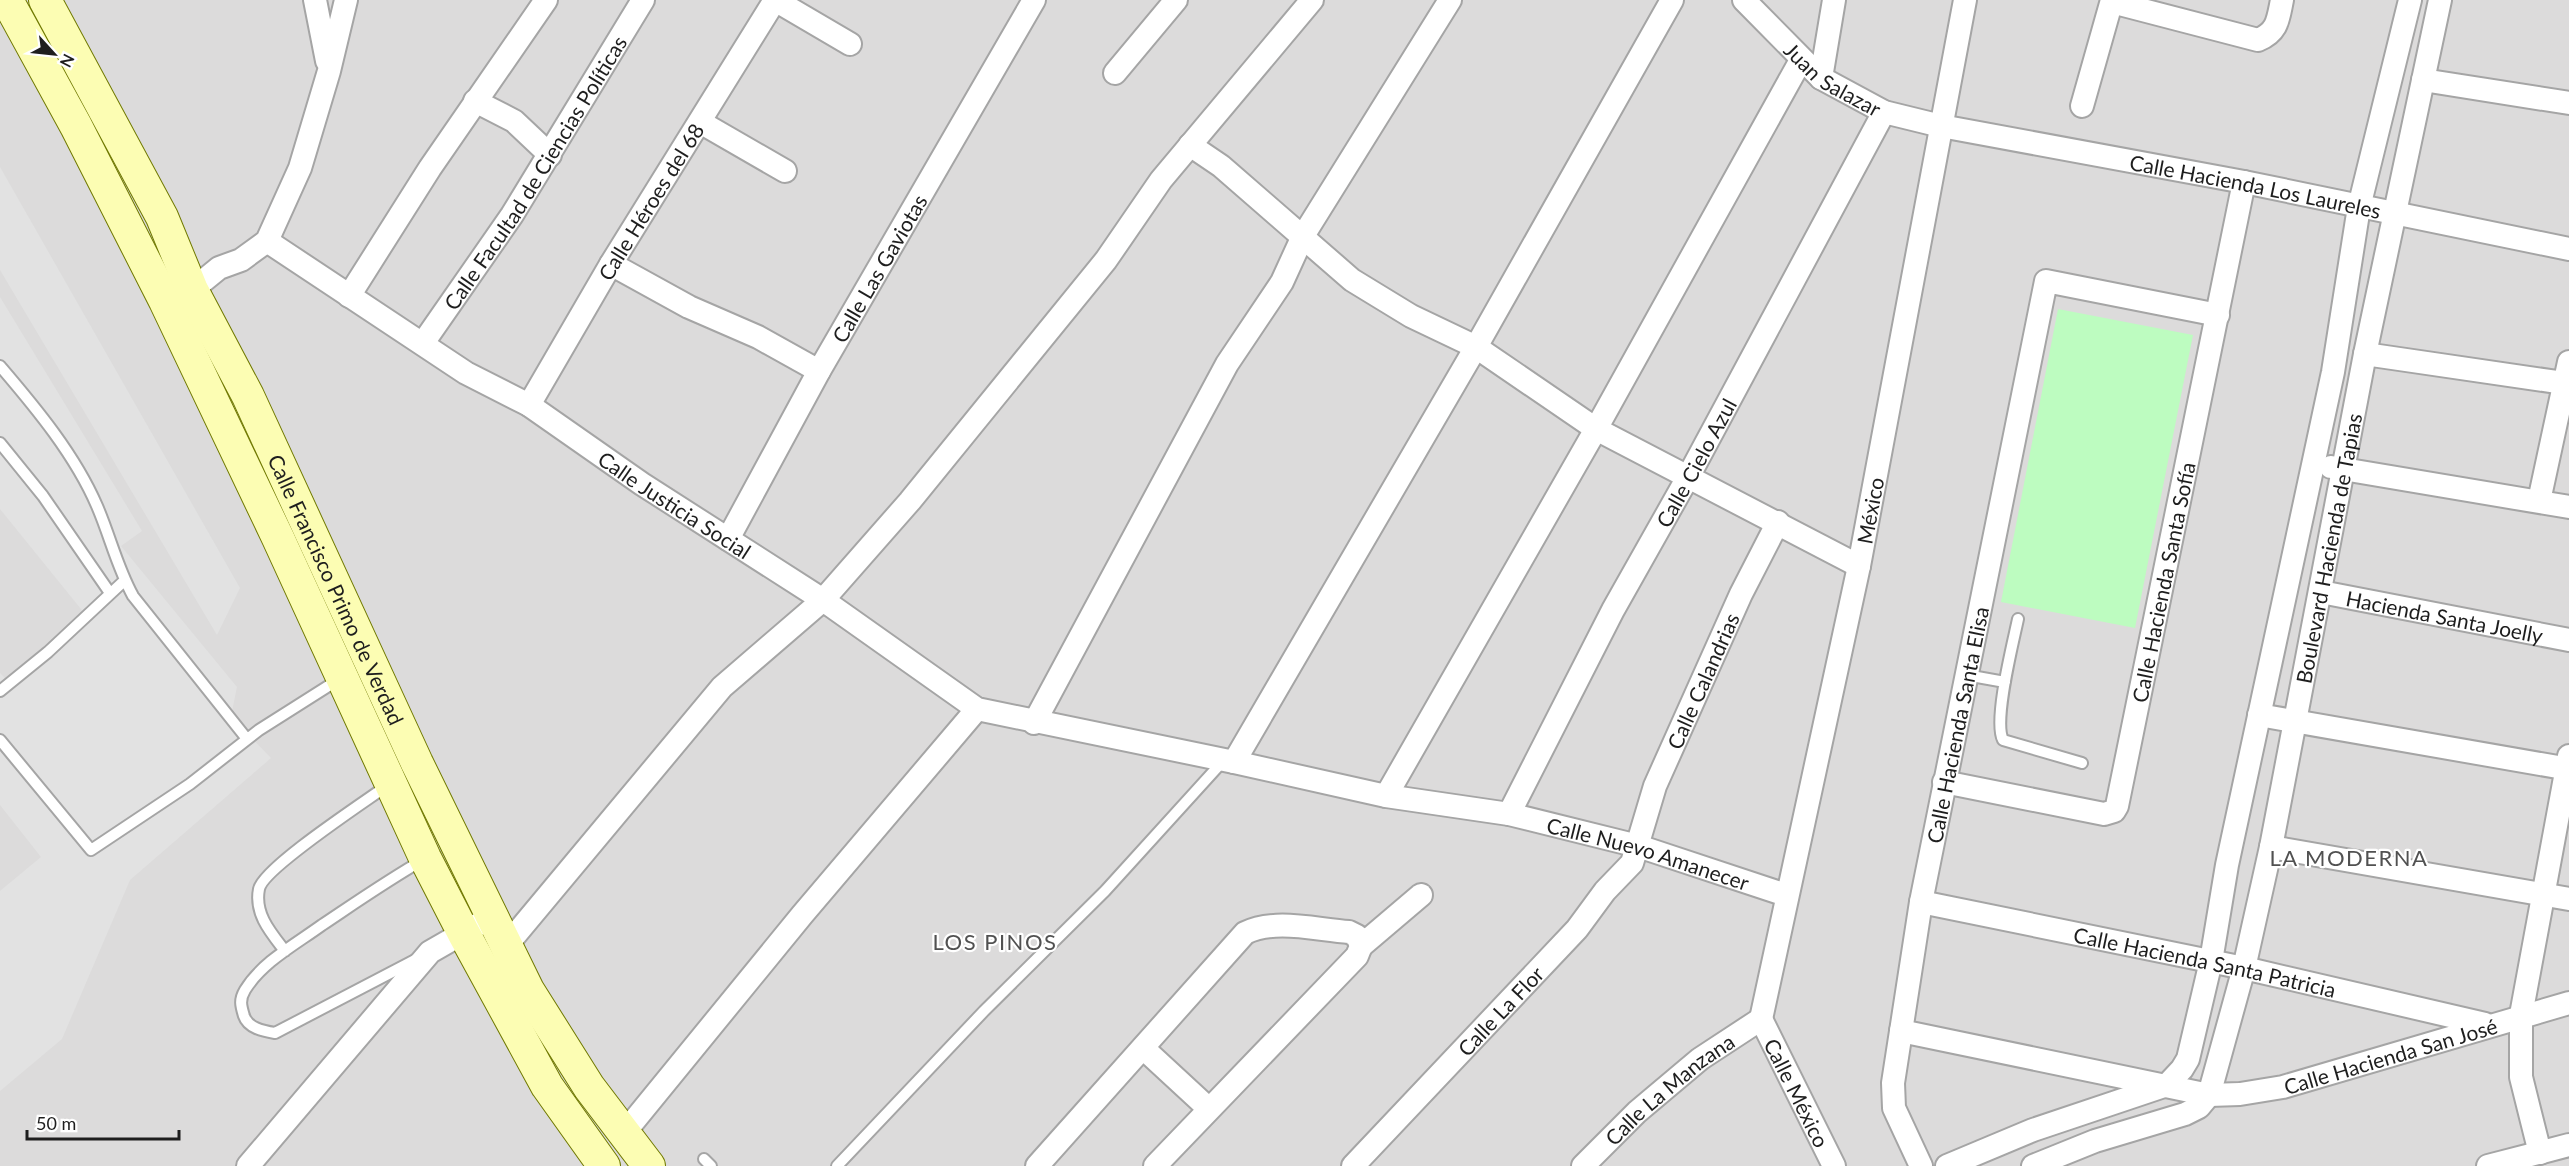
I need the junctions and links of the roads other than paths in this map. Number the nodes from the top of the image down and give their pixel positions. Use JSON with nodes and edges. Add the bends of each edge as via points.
{"nodes":[{"id":1,"x":7,"y":0,"type":"edge"},
{"id":2,"x":45,"y":0,"type":"edge"},
{"id":3,"x":315,"y":0,"type":"edge"},
{"id":4,"x":346,"y":0,"type":"edge"},
{"id":5,"x":546,"y":0,"type":"edge"},
{"id":6,"x":643,"y":0,"type":"edge"},
{"id":7,"x":775,"y":0,"type":"edge"},
{"id":8,"x":1034,"y":0,"type":"edge"},
{"id":9,"x":1176,"y":0,"type":"edge"},
{"id":10,"x":1312,"y":0,"type":"edge"},
{"id":11,"x":1450,"y":0,"type":"edge"},
{"id":12,"x":1672,"y":0,"type":"edge"},
{"id":13,"x":1744,"y":0,"type":"edge"},
{"id":14,"x":1834,"y":0,"type":"edge"},
{"id":15,"x":1965,"y":0,"type":"edge"},
{"id":16,"x":2282,"y":0,"type":"edge"},
{"id":17,"x":2410,"y":0,"type":"edge"},
{"id":18,"x":2440,"y":0,"type":"edge"},
{"id":19,"x":2112,"y":1,"type":"edge"},
{"id":20,"x":850,"y":44,"type":"dead end"},
{"id":21,"x":1801,"y":60,"type":"junction"},
{"id":22,"x":329,"y":71,"type":"junction"},
{"id":23,"x":1115,"y":73,"type":"dead end"},
{"id":24,"x":1821,"y":78,"type":"junction"},
{"id":25,"x":2423,"y":80,"type":"junction"},
{"id":26,"x":476,"y":101,"type":"junction"},
{"id":27,"x":2569,"y":103,"type":"edge"},
{"id":28,"x":2082,"y":106,"type":"dead end"},
{"id":29,"x":1884,"y":112,"type":"junction"},
{"id":30,"x":700,"y":122,"type":"junction"},
{"id":31,"x":1941,"y":126,"type":"junction"},
{"id":32,"x":1190,"y":145,"type":"junction"},
{"id":33,"x":550,"y":155,"type":"junction"},
{"id":34,"x":785,"y":171,"type":"dead end"},
{"id":35,"x":2244,"y":182,"type":"junction"},
{"id":36,"x":2359,"y":207,"type":"junction"},
{"id":37,"x":2394,"y":213,"type":"junction"},
{"id":38,"x":1303,"y":236,"type":"junction"},
{"id":39,"x":267,"y":241,"type":"junction"},
{"id":40,"x":2569,"y":249,"type":"edge"},
{"id":41,"x":611,"y":264,"type":"junction"},
{"id":42,"x":179,"y":295,"type":"junction"},
{"id":43,"x":350,"y":296,"type":"junction"},
{"id":44,"x":2218,"y":315,"type":"junction"},
{"id":45,"x":423,"y":343,"type":"junction"},
{"id":46,"x":1476,"y":346,"type":"junction"},
{"id":47,"x":2365,"y":354,"type":"junction"},
{"id":48,"x":0,"y":366,"type":"edge"},
{"id":49,"x":819,"y":371,"type":"junction"},
{"id":50,"x":2567,"y":373,"type":"edge"},
{"id":51,"x":529,"y":405,"type":"junction"},
{"id":52,"x":1596,"y":429,"type":"junction"},
{"id":53,"x":0,"y":443,"type":"edge"},
{"id":54,"x":2315,"y":464,"type":"junction"},
{"id":55,"x":2343,"y":469,"type":"junction"},
{"id":56,"x":1688,"y":477,"type":"junction"},
{"id":57,"x":2540,"y":501,"type":"junction"},
{"id":58,"x":2569,"y":507,"type":"edge"},
{"id":59,"x":1778,"y":522,"type":"junction"},
{"id":60,"x":728,"y":539,"type":"junction"},
{"id":61,"x":1859,"y":566,"type":"junction"},
{"id":62,"x":124,"y":580,"type":"junction"},
{"id":63,"x":2321,"y":592,"type":"junction"},
{"id":64,"x":110,"y":593,"type":"junction"},
{"id":65,"x":823,"y":600,"type":"junction"},
{"id":66,"x":2018,"y":619,"type":"dead end"},
{"id":67,"x":2569,"y":640,"type":"edge"},
{"id":68,"x":1966,"y":675,"type":"junction"},
{"id":69,"x":343,"y":677,"type":"junction"},
{"id":70,"x":2005,"y":682,"type":"junction"},
{"id":71,"x":0,"y":691,"type":"edge"},
{"id":72,"x":977,"y":710,"type":"junction"},
{"id":73,"x":2259,"y":715,"type":"junction"},
{"id":74,"x":2296,"y":720,"type":"junction"},
{"id":75,"x":1034,"y":723,"type":"junction"},
{"id":76,"x":248,"y":739,"type":"junction"},
{"id":77,"x":0,"y":740,"type":"edge"},
{"id":78,"x":1229,"y":761,"type":"junction"},
{"id":79,"x":2082,"y":764,"type":"dead end"},
{"id":80,"x":2568,"y":764,"type":"edge"},
{"id":81,"x":1944,"y":782,"type":"junction"},
{"id":82,"x":392,"y":783,"type":"junction"},
{"id":83,"x":1386,"y":796,"type":"junction"},
{"id":84,"x":1509,"y":814,"type":"junction"},
{"id":85,"x":1638,"y":846,"type":"junction"},
{"id":86,"x":2271,"y":847,"type":"junction"},
{"id":87,"x":425,"y":858,"type":"junction"},
{"id":88,"x":2542,"y":892,"type":"junction"},
{"id":89,"x":1421,"y":895,"type":"dead end"},
{"id":90,"x":1786,"y":895,"type":"junction"},
{"id":91,"x":2569,"y":899,"type":"edge"},
{"id":92,"x":1921,"y":902,"type":"junction"},
{"id":93,"x":491,"y":917,"type":"junction"},
{"id":94,"x":463,"y":932,"type":"junction"},
{"id":95,"x":506,"y":946,"type":"junction"},
{"id":96,"x":1361,"y":946,"type":"junction"},
{"id":97,"x":285,"y":951,"type":"junction"},
{"id":98,"x":430,"y":952,"type":"junction"},
{"id":99,"x":2211,"y":961,"type":"junction"},
{"id":100,"x":2244,"y":968,"type":"junction"},
{"id":101,"x":2569,"y":1003,"type":"edge"},
{"id":102,"x":2521,"y":1015,"type":"junction"},
{"id":103,"x":1761,"y":1019,"type":"junction"},
{"id":104,"x":2488,"y":1025,"type":"junction"},
{"id":105,"x":1900,"y":1031,"type":"junction"},
{"id":106,"x":1143,"y":1048,"type":"junction"},
{"id":107,"x":2167,"y":1085,"type":"junction"},
{"id":108,"x":2210,"y":1095,"type":"junction"},
{"id":109,"x":1208,"y":1108,"type":"junction"},
{"id":110,"x":624,"y":1133,"type":"junction"},
{"id":111,"x":2569,"y":1144,"type":"edge"},
{"id":112,"x":2540,"y":1153,"type":"junction"},
{"id":113,"x":2520,"y":1162,"type":"edge"},
{"id":114,"x":248,"y":1166,"type":"edge"},
{"id":115,"x":604,"y":1166,"type":"edge"},
{"id":116,"x":649,"y":1166,"type":"edge"},
{"id":117,"x":837,"y":1166,"type":"edge"},
{"id":118,"x":1037,"y":1166,"type":"edge"},
{"id":119,"x":1155,"y":1166,"type":"edge"},
{"id":120,"x":1353,"y":1166,"type":"edge"},
{"id":121,"x":1583,"y":1166,"type":"edge"},
{"id":122,"x":1834,"y":1166,"type":"edge"},
{"id":123,"x":1921,"y":1166,"type":"edge"},
{"id":124,"x":1947,"y":1166,"type":"edge"},
{"id":125,"x":2033,"y":1166,"type":"edge"},
{"id":126,"x":2488,"y":1166,"type":"edge"}],
"edges":[{"from":1,"to":42,"type":"main road","name":"Calle Francisco Primo de Verdad","via":[[76,126]]},
{"from":2,"to":42,"type":"main road","name":"Calle Francisco Primo de Verdad","via":[[162,217]]},
{"from":3,"to":22,"type":"street"},
{"from":4,"to":22,"type":"street"},
{"from":5,"to":26,"type":"street"},
{"from":6,"to":33,"type":"street","name":"Calle Facultad de Ciencias Políticas"},
{"from":7,"to":20,"type":"street"},
{"from":7,"to":30,"type":"street","name":"Calle Héroes del 68"},
{"from":8,"to":49,"type":"street","name":"Calle Las Gaviotas"},
{"from":9,"to":23,"type":"street"},
{"from":10,"to":32,"type":"street"},
{"from":11,"to":38,"type":"street"},
{"from":12,"to":46,"type":"street"},
{"from":13,"to":21,"type":"street","name":"Juan Salazar"},
{"from":14,"to":24,"type":"street"},
{"from":15,"to":31,"type":"street","name":"México"},
{"from":16,"to":19,"type":"street","via":[[2277,28],[2258,40]]},
{"from":17,"to":36,"type":"street","name":"Boulevard Hacienda de Tapias"},
{"from":18,"to":25,"type":"street","name":"Boulevard Hacienda de Tapias"},
{"from":19,"to":28,"type":"street"},
{"from":21,"to":24,"type":"street","name":"Juan Salazar"},
{"from":21,"to":52,"type":"street"},
{"from":22,"to":39,"type":"street","via":[[300,168]]},
{"from":24,"to":29,"type":"street","name":"Juan Salazar"},
{"from":25,"to":27,"type":"street"},
{"from":25,"to":37,"type":"street","name":"Boulevard Hacienda de Tapias"},
{"from":26,"to":33,"type":"street","via":[[514,122]]},
{"from":26,"to":43,"type":"street"},
{"from":29,"to":31,"type":"street","name":"Juan Salazar"},
{"from":29,"to":56,"type":"street","name":"Calle Cielo Azul"},
{"from":30,"to":34,"type":"street"},
{"from":30,"to":41,"type":"street","name":"Calle Héroes del 68"},
{"from":31,"to":35,"type":"street","name":"Calle Hacienda Los Laureles"},
{"from":31,"to":61,"type":"street","name":"México"},
{"from":32,"to":38,"type":"street","via":[[1221,166]]},
{"from":32,"to":65,"type":"street","via":[[1106,260],[910,501]]},
{"from":33,"to":45,"type":"street","name":"Calle Facultad de Ciencias Políticas"},
{"from":35,"to":36,"type":"street","name":"Calle Hacienda Los Laureles"},
{"from":35,"to":44,"type":"street","name":"Calle Hacienda Santa Sofía"},
{"from":36,"to":37,"type":"street","name":"Calle Hacienda Los Laureles"},
{"from":36,"to":54,"type":"street","name":"Boulevard Hacienda de Tapias"},
{"from":37,"to":40,"type":"street","name":"Calle Hacienda Los Laureles"},
{"from":37,"to":47,"type":"street","name":"Boulevard Hacienda de Tapias"},
{"from":38,"to":46,"type":"street","via":[[1352,280],[1411,316]]},
{"from":38,"to":75,"type":"street","via":[[1282,282],[1227,364]]},
{"from":39,"to":42,"type":"street"},
{"from":39,"to":43,"type":"street","name":"Calle Justicia Social"},
{"from":41,"to":49,"type":"street"},
{"from":41,"to":51,"type":"street","name":"Calle Héroes del 68"},
{"from":42,"to":69,"type":"main road","name":"Calle Francisco Primo de Verdad"},
{"from":42,"to":93,"type":"main road","name":"Calle Francisco Primo de Verdad","via":[[248,396]]},
{"from":43,"to":45,"type":"street","name":"Calle Justicia Social"},
{"from":44,"to":68,"type":"street","name":"Calle Hacienda Santa Elisa","via":[[2046,281]]},
{"from":44,"to":81,"type":"street","name":"Calle Hacienda Santa Sofía","via":[[2115,811],[2104,814]]},
{"from":45,"to":51,"type":"street","name":"Calle Justicia Social","via":[[466,373]]},
{"from":46,"to":52,"type":"street"},
{"from":46,"to":78,"type":"street"},
{"from":47,"to":50,"type":"street"},
{"from":47,"to":55,"type":"street","name":"Boulevard Hacienda de Tapias"},
{"from":48,"to":62,"type":"lane","via":[[86,483]]},
{"from":49,"to":60,"type":"street","name":"Calle Las Gaviotas"},
{"from":50,"to":57,"type":"street"},
{"from":51,"to":60,"type":"street","name":"Calle Justicia Social"},
{"from":52,"to":56,"type":"street"},
{"from":52,"to":83,"type":"street"},
{"from":53,"to":64,"type":"lane","via":[[43,496]]},
{"from":54,"to":55,"type":"street"},
{"from":54,"to":73,"type":"street","name":"Boulevard Hacienda de Tapias"},
{"from":55,"to":57,"type":"street"},
{"from":55,"to":63,"type":"street","name":"Boulevard Hacienda de Tapias"},
{"from":56,"to":59,"type":"street"},
{"from":56,"to":84,"type":"street","name":"Calle Cielo Azul","via":[[1613,610]]},
{"from":57,"to":58,"type":"street"},
{"from":59,"to":61,"type":"street"},
{"from":59,"to":85,"type":"street","name":"Calle Calandrias","via":[[1741,594],[1655,786]]},
{"from":60,"to":65,"type":"street","name":"Calle Justicia Social"},
{"from":61,"to":90,"type":"street","name":"México"},
{"from":62,"to":64,"type":"lane"},
{"from":62,"to":76,"type":"lane","via":[[150,619]]},
{"from":63,"to":67,"type":"street","name":"Hacienda Santa Joelly"},
{"from":63,"to":74,"type":"street","name":"Boulevard Hacienda de Tapias"},
{"from":64,"to":71,"type":"lane"},
{"from":65,"to":72,"type":"street","name":"Calle Justicia Social"},
{"from":65,"to":95,"type":"street","via":[[722,687]]},
{"from":66,"to":70,"type":"lane"},
{"from":68,"to":70,"type":"lane"},
{"from":68,"to":81,"type":"street","name":"Calle Hacienda Santa Elisa"},
{"from":69,"to":76,"type":"lane"},
{"from":69,"to":82,"type":"main road","name":"Calle Francisco Primo de Verdad"},
{"from":70,"to":79,"type":"lane","via":[[1999,733],[2003,740]]},
{"from":72,"to":75,"type":"street","name":"Calle Nuevo Amanecer"},
{"from":72,"to":110,"type":"street","via":[[802,915]]},
{"from":73,"to":74,"type":"street"},
{"from":73,"to":99,"type":"street","name":"Boulevard Hacienda de Tapias"},
{"from":74,"to":80,"type":"street"},
{"from":74,"to":86,"type":"street","name":"Boulevard Hacienda de Tapias"},
{"from":75,"to":78,"type":"street","name":"Calle Nuevo Amanecer"},
{"from":76,"to":77,"type":"lane","via":[[190,784],[91,850]]},
{"from":78,"to":83,"type":"street","name":"Calle Nuevo Amanecer"},
{"from":78,"to":117,"type":"lane"},
{"from":80,"to":88,"type":"street"},
{"from":81,"to":92,"type":"street","name":"Calle Hacienda Santa Elisa"},
{"from":82,"to":87,"type":"main road","name":"Calle Francisco Primo de Verdad"},
{"from":82,"to":97,"type":"lane","via":[[286,860],[260,886],[258,901],[264,924]]},
{"from":83,"to":84,"type":"street","name":"Calle Nuevo Amanecer"},
{"from":84,"to":85,"type":"street","name":"Calle Nuevo Amanecer"},
{"from":85,"to":90,"type":"street","name":"Calle Nuevo Amanecer"},
{"from":85,"to":120,"type":"street","name":"Calle La Flor","via":[[1632,863],[1577,929]]},
{"from":86,"to":88,"type":"street"},
{"from":86,"to":100,"type":"street","name":"Boulevard Hacienda de Tapias"},
{"from":87,"to":94,"type":"main road","name":"Calle Francisco Primo de Verdad"},
{"from":87,"to":97,"type":"lane"},
{"from":88,"to":91,"type":"street"},
{"from":88,"to":102,"type":"street"},
{"from":89,"to":96,"type":"street"},
{"from":90,"to":103,"type":"street","name":"México"},
{"from":92,"to":99,"type":"street","name":"Calle Hacienda Santa Patricia"},
{"from":92,"to":105,"type":"street","name":"Calle Hacienda Santa Elisa"},
{"from":93,"to":94,"type":"street"},
{"from":93,"to":95,"type":"main road","name":"Calle Francisco Primo de Verdad"},
{"from":94,"to":98,"type":"street"},
{"from":94,"to":115,"type":"main road","name":"Calle Francisco Primo de Verdad","via":[[547,1086]]},
{"from":95,"to":110,"type":"main road","name":"Calle Francisco Primo de Verdad","via":[[528,990],[583,1078]]},
{"from":96,"to":106,"type":"street","via":[[1357,936],[1349,932],[1259,926],[1245,933]]},
{"from":96,"to":109,"type":"street","via":[[1357,956]]},
{"from":97,"to":98,"type":"lane","via":[[257,974],[240,1003],[246,1021],[261,1031],[275,1033]]},
{"from":98,"to":114,"type":"street"},
{"from":99,"to":100,"type":"street","name":"Calle Hacienda Santa Patricia"},
{"from":99,"to":107,"type":"street","name":"Boulevard Hacienda de Tapias","via":[[2188,1059]]},
{"from":100,"to":104,"type":"street","name":"Calle Hacienda Santa Patricia"},
{"from":100,"to":108,"type":"street","name":"Boulevard Hacienda de Tapias"},
{"from":101,"to":102,"type":"street","name":"Calle Hacienda San José"},
{"from":102,"to":104,"type":"street","name":"Calle Hacienda San José"},
{"from":102,"to":112,"type":"street","via":[[2521,1077]]},
{"from":103,"to":121,"type":"street","name":"Calle La Manzana","via":[[1700,1059],[1637,1112]]},
{"from":103,"to":122,"type":"street","name":"Calle México"},
{"from":104,"to":108,"type":"street","name":"Calle Hacienda San José","via":[[2283,1087]]},
{"from":105,"to":107,"type":"street","name":"Calle Hacienda San José"},
{"from":105,"to":123,"type":"street","name":"Calle Hacienda Santa Elisa","via":[[1894,1108]]},
{"from":106,"to":109,"type":"street"},
{"from":106,"to":118,"type":"street"},
{"from":107,"to":108,"type":"street","name":"Calle Hacienda San José"},
{"from":107,"to":124,"type":"street","via":[[2033,1130]]},
{"from":108,"to":125,"type":"street","via":[[2186,1114],[2095,1141]]},
{"from":109,"to":119,"type":"street"},
{"from":110,"to":116,"type":"main road","name":"Calle Francisco Primo de Verdad"},
{"from":111,"to":112,"type":"street"},
{"from":112,"to":113,"type":"street"},
{"from":113,"to":126,"type":"street"}]}
